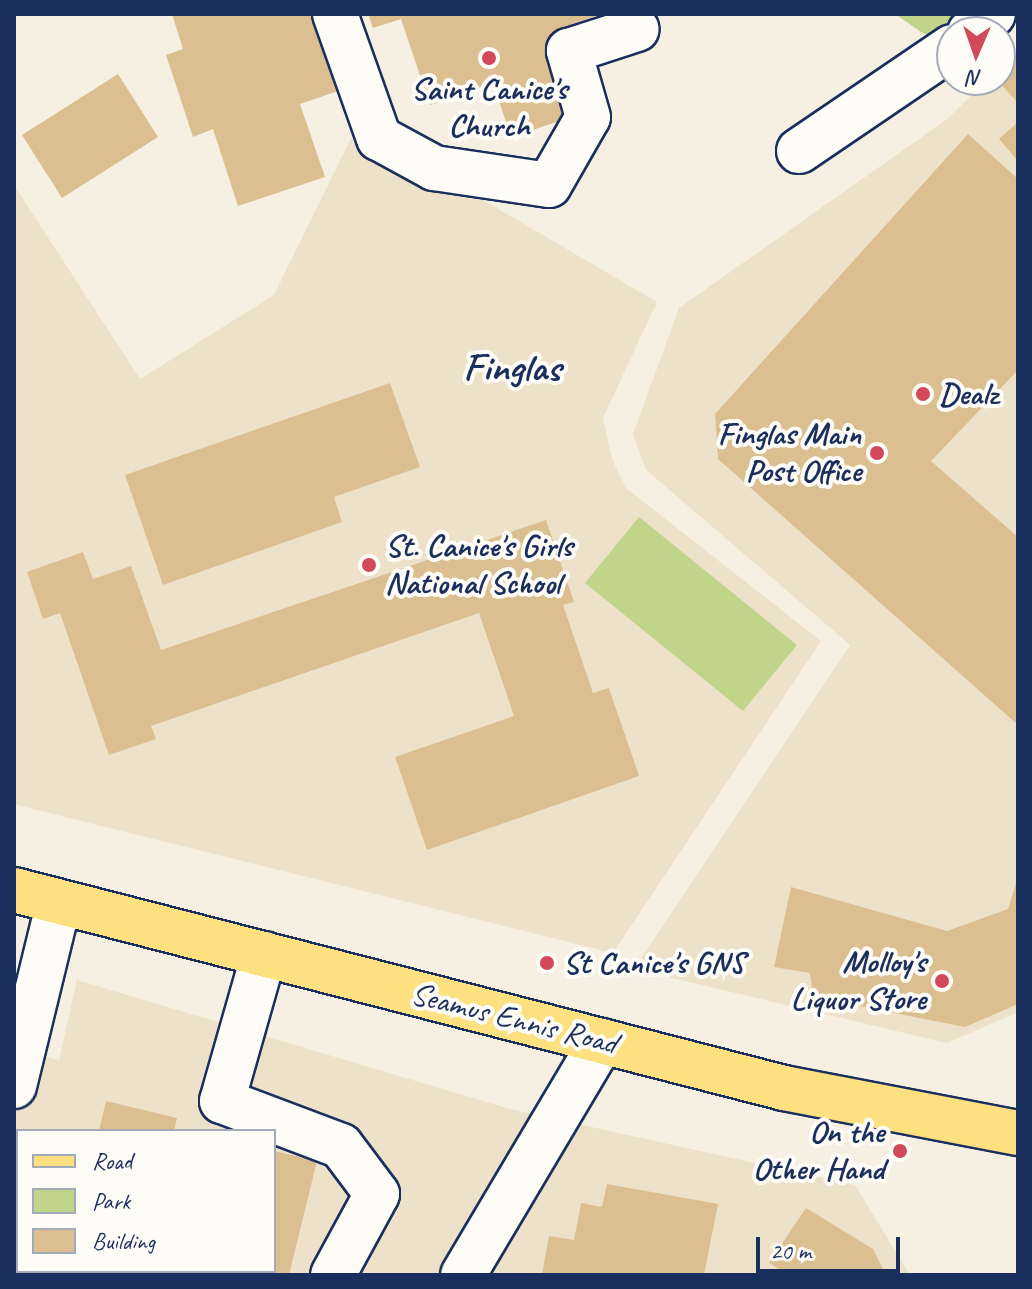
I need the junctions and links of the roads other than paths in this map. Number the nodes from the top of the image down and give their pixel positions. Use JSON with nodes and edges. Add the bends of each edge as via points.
{"nodes":[{"id":1,"x":335,"y":14,"type":"edge"},
{"id":2,"x":637,"y":29,"type":"dead end"},
{"id":3,"x":936,"y":58,"type":"edge"},
{"id":4,"x":799,"y":151,"type":"dead end"},
{"id":5,"x":14,"y":890,"type":"edge"},
{"id":6,"x":59,"y":902,"type":"junction"},
{"id":7,"x":264,"y":954,"type":"junction"},
{"id":8,"x":602,"y":1041,"type":"junction"},
{"id":9,"x":14,"y":1086,"type":"edge"},
{"id":10,"x":1018,"y":1133,"type":"edge"},
{"id":11,"x":333,"y":1275,"type":"edge"},
{"id":12,"x":463,"y":1275,"type":"edge"}],
"edges":[{"from":1,"to":2,"type":"lane","via":[[379,138],[434,168],[549,185],[588,117],[569,51]]},
{"from":3,"to":4,"type":"lane"},
{"from":5,"to":6,"type":"main road","name":"Seamus Ennis Road"},
{"from":6,"to":7,"type":"main road","name":"Seamus Ennis Road"},
{"from":6,"to":9,"type":"lane"},
{"from":7,"to":8,"type":"main road","name":"Seamus Ennis Road"},
{"from":7,"to":11,"type":"lane","via":[[222,1101],[341,1146],[377,1194]]},
{"from":8,"to":10,"type":"main road","name":"Seamus Ennis Road","via":[[784,1088]]},
{"from":8,"to":12,"type":"lane"}]}
